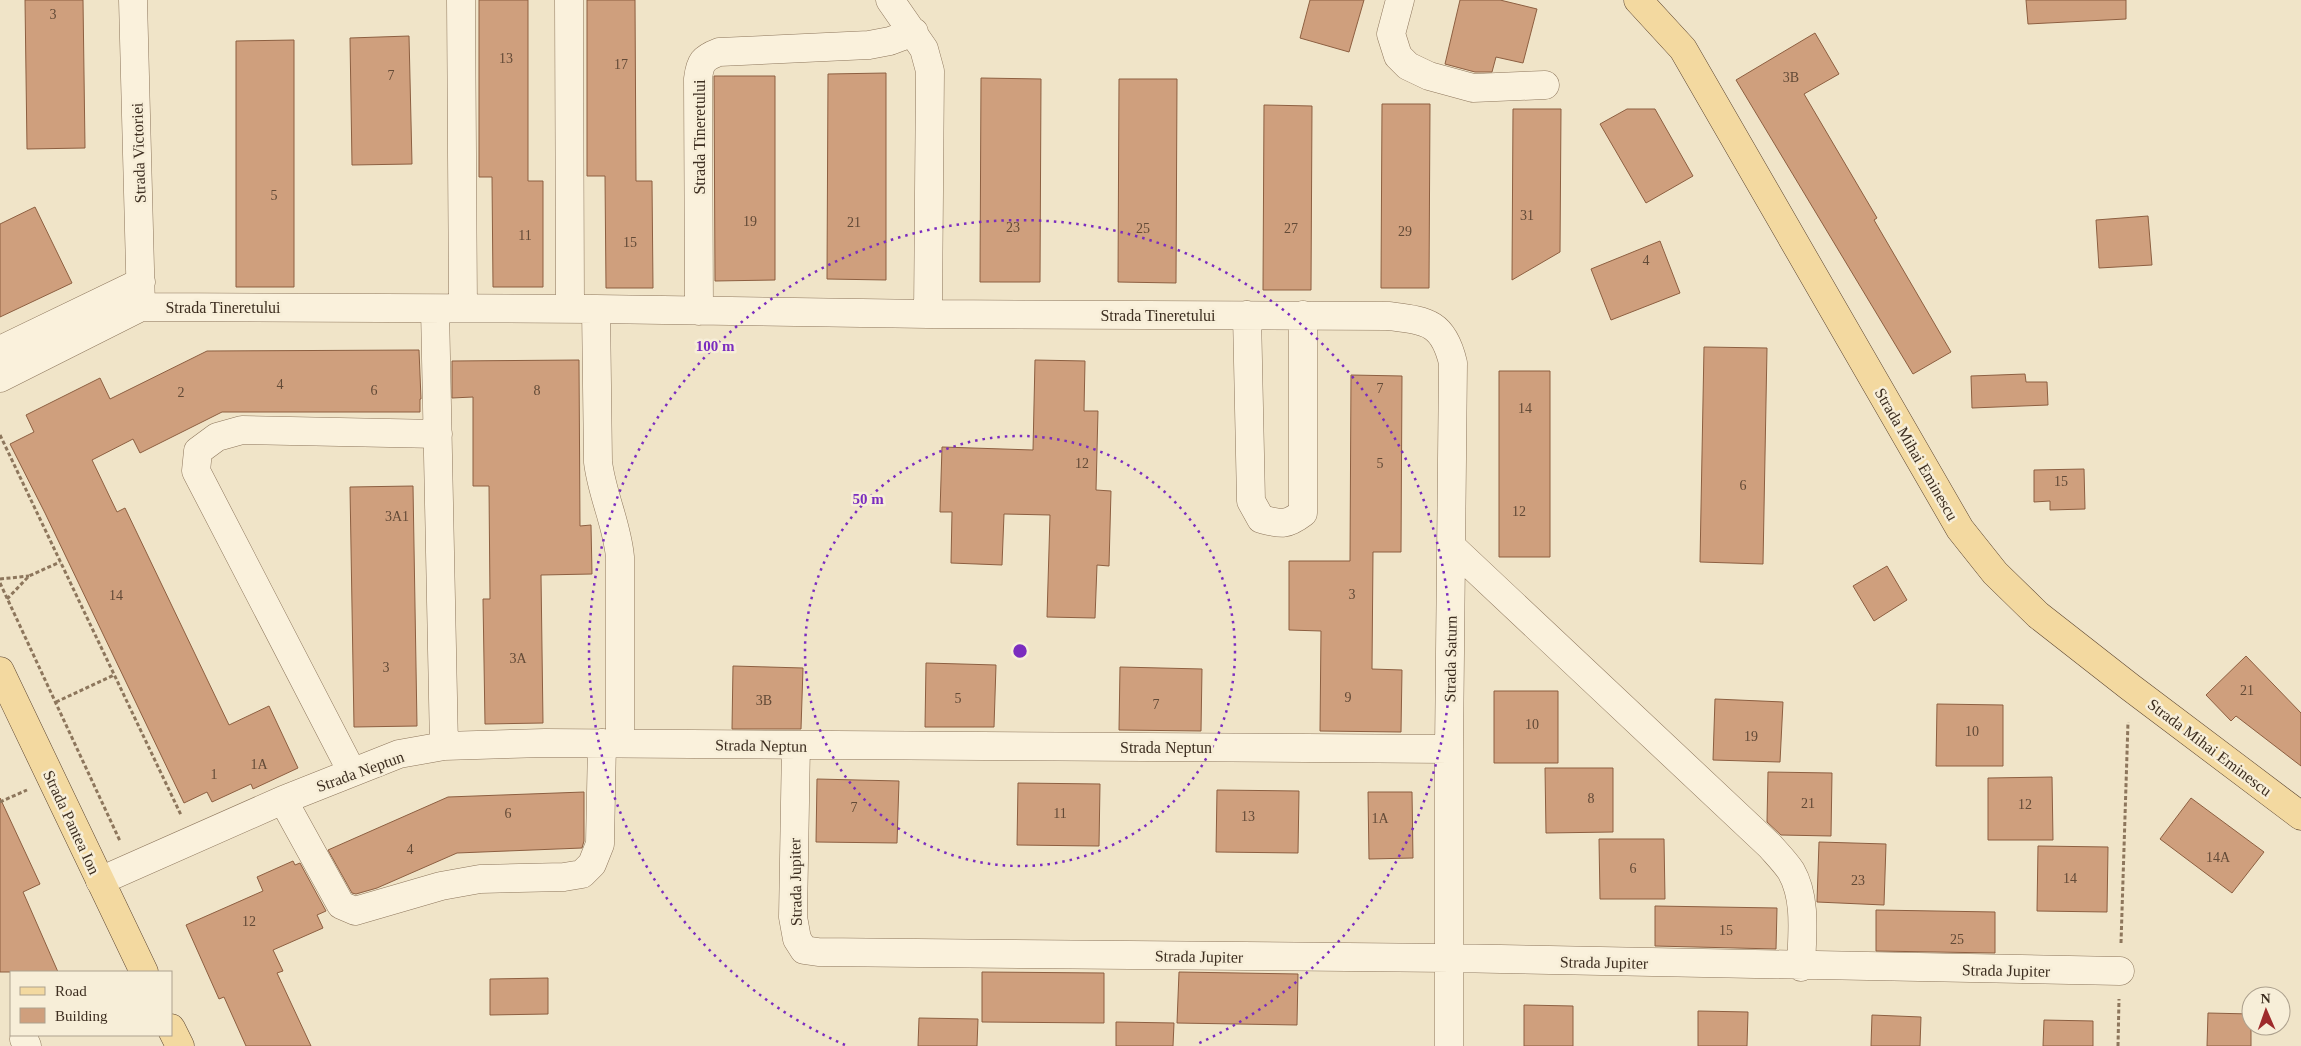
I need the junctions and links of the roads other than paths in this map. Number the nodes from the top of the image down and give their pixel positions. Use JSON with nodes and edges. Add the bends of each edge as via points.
{"nodes":[{"id":1,"x":133,"y":0,"type":"edge"},
{"id":2,"x":461,"y":0,"type":"edge"},
{"id":3,"x":569,"y":0,"type":"edge"},
{"id":4,"x":890,"y":0,"type":"edge"},
{"id":5,"x":1400,"y":0,"type":"edge"},
{"id":6,"x":1638,"y":0,"type":"edge"},
{"id":7,"x":914,"y":32,"type":"junction"},
{"id":8,"x":1545,"y":86,"type":"dead end"},
{"id":9,"x":141,"y":294,"type":"junction"},
{"id":10,"x":463,"y":308,"type":"junction"},
{"id":11,"x":435,"y":309,"type":"junction"},
{"id":12,"x":583,"y":309,"type":"junction"},
{"id":13,"x":699,"y":311,"type":"junction"},
{"id":14,"x":928,"y":314,"type":"junction"},
{"id":15,"x":1247,"y":315,"type":"junction"},
{"id":16,"x":1304,"y":315,"type":"junction"},
{"id":17,"x":1388,"y":316,"type":"joint"},
{"id":18,"x":0,"y":350,"type":"edge"},
{"id":19,"x":0,"y":378,"type":"edge"},
{"id":20,"x":438,"y":434,"type":"junction"},
{"id":21,"x":1452,"y":547,"type":"junction"},
{"id":22,"x":0,"y":671,"type":"edge"},
{"id":23,"x":611,"y":743,"type":"junction"},
{"id":24,"x":796,"y":745,"type":"junction"},
{"id":25,"x":444,"y":746,"type":"junction"},
{"id":26,"x":1449,"y":749,"type":"junction"},
{"id":27,"x":352,"y":772,"type":"junction"},
{"id":28,"x":284,"y":800,"type":"junction"},
{"id":29,"x":2301,"y":816,"type":"edge"},
{"id":30,"x":100,"y":881,"type":"junction"},
{"id":31,"x":1450,"y":958,"type":"junction"},
{"id":32,"x":1801,"y":967,"type":"junction"},
{"id":33,"x":144,"y":971,"type":"edge"},
{"id":34,"x":2120,"y":971,"type":"road end"},
{"id":35,"x":172,"y":1030,"type":"edge"},
{"id":36,"x":180,"y":1046,"type":"edge"},
{"id":37,"x":1449,"y":1046,"type":"edge"}],
"edges":[{"from":1,"to":9,"type":"street","name":"Strada Victoriei"},
{"from":2,"to":10,"type":"street"},
{"from":3,"to":12,"type":"street"},
{"from":4,"to":7,"type":"street"},
{"from":5,"to":8,"type":"street","via":[[1391,34],[1398,56],[1408,66],[1429,76],[1473,88]]},
{"from":6,"to":29,"type":"main road","name":"Strada Mihai Eminescu","via":[[1684,50],[1960,529],[1996,573],[2038,615]]},
{"from":7,"to":13,"type":"street","name":"Strada Tineretului","via":[[869,45],[719,52],[706,57],[700,64]]},
{"from":7,"to":14,"type":"street","via":[[924,49],[930,72]]},
{"from":9,"to":11,"type":"street","name":"Strada Tineretului"},
{"from":9,"to":18,"type":"street","name":"Strada Tineretului"},
{"from":9,"to":19,"type":"street","name":"Strada Tineretului"},
{"from":10,"to":11,"type":"street","name":"Strada Tineretului"},
{"from":10,"to":12,"type":"street","name":"Strada Tineretului"},
{"from":11,"to":20,"type":"street"},
{"from":12,"to":13,"type":"street","name":"Strada Tineretului"},
{"from":12,"to":23,"type":"street","via":[[600,477],[618,536],[620,556]]},
{"from":13,"to":14,"type":"street","name":"Strada Tineretului"},
{"from":14,"to":15,"type":"street","name":"Strada Tineretului"},
{"from":15,"to":16,"type":"street","name":"Strada Tineretului"},
{"from":15,"to":16,"type":"street","via":[[1251,502],[1261,519],[1281,524],[1292,522],[1303,513]]},
{"from":16,"to":17,"type":"street","name":"Strada Tineretului"},
{"from":17,"to":21,"type":"street","name":"Strada Saturn","via":[[1422,320],[1438,330],[1449,346],[1453,363]]},
{"from":20,"to":25,"type":"street"},
{"from":20,"to":27,"type":"street","via":[[242,430],[217,437],[198,451],[196,471]]},
{"from":21,"to":26,"type":"street","name":"Strada Saturn"},
{"from":21,"to":32,"type":"street","via":[[1770,846],[1790,869],[1799,888],[1802,910]]},
{"from":22,"to":30,"type":"main road","name":"Strada Pantea Ion"},
{"from":23,"to":24,"type":"street","name":"Strada Neptun"},
{"from":23,"to":25,"type":"street","name":"Strada Neptun"},
{"from":23,"to":28,"type":"street","via":[[600,844],[592,864],[582,874],[480,879],[441,886],[355,911],[341,906]]},
{"from":24,"to":26,"type":"street","name":"Strada Neptun"},
{"from":24,"to":31,"type":"street","name":"Strada Jupiter","via":[[793,918],[797,939],[804,950]]},
{"from":25,"to":27,"type":"street","name":"Strada Neptun","via":[[398,754]]},
{"from":26,"to":31,"type":"street","name":"Strada Saturn"},
{"from":27,"to":28,"type":"street","name":"Strada Neptun"},
{"from":28,"to":30,"type":"street","name":"Strada Neptun"},
{"from":30,"to":33,"type":"main road","name":"Strada Pantea Ion"},
{"from":31,"to":32,"type":"street","name":"Strada Jupiter"},
{"from":31,"to":37,"type":"street","name":"Strada Saturn"},
{"from":32,"to":34,"type":"street","name":"Strada Jupiter"},
{"from":35,"to":36,"type":"main road"}]}
